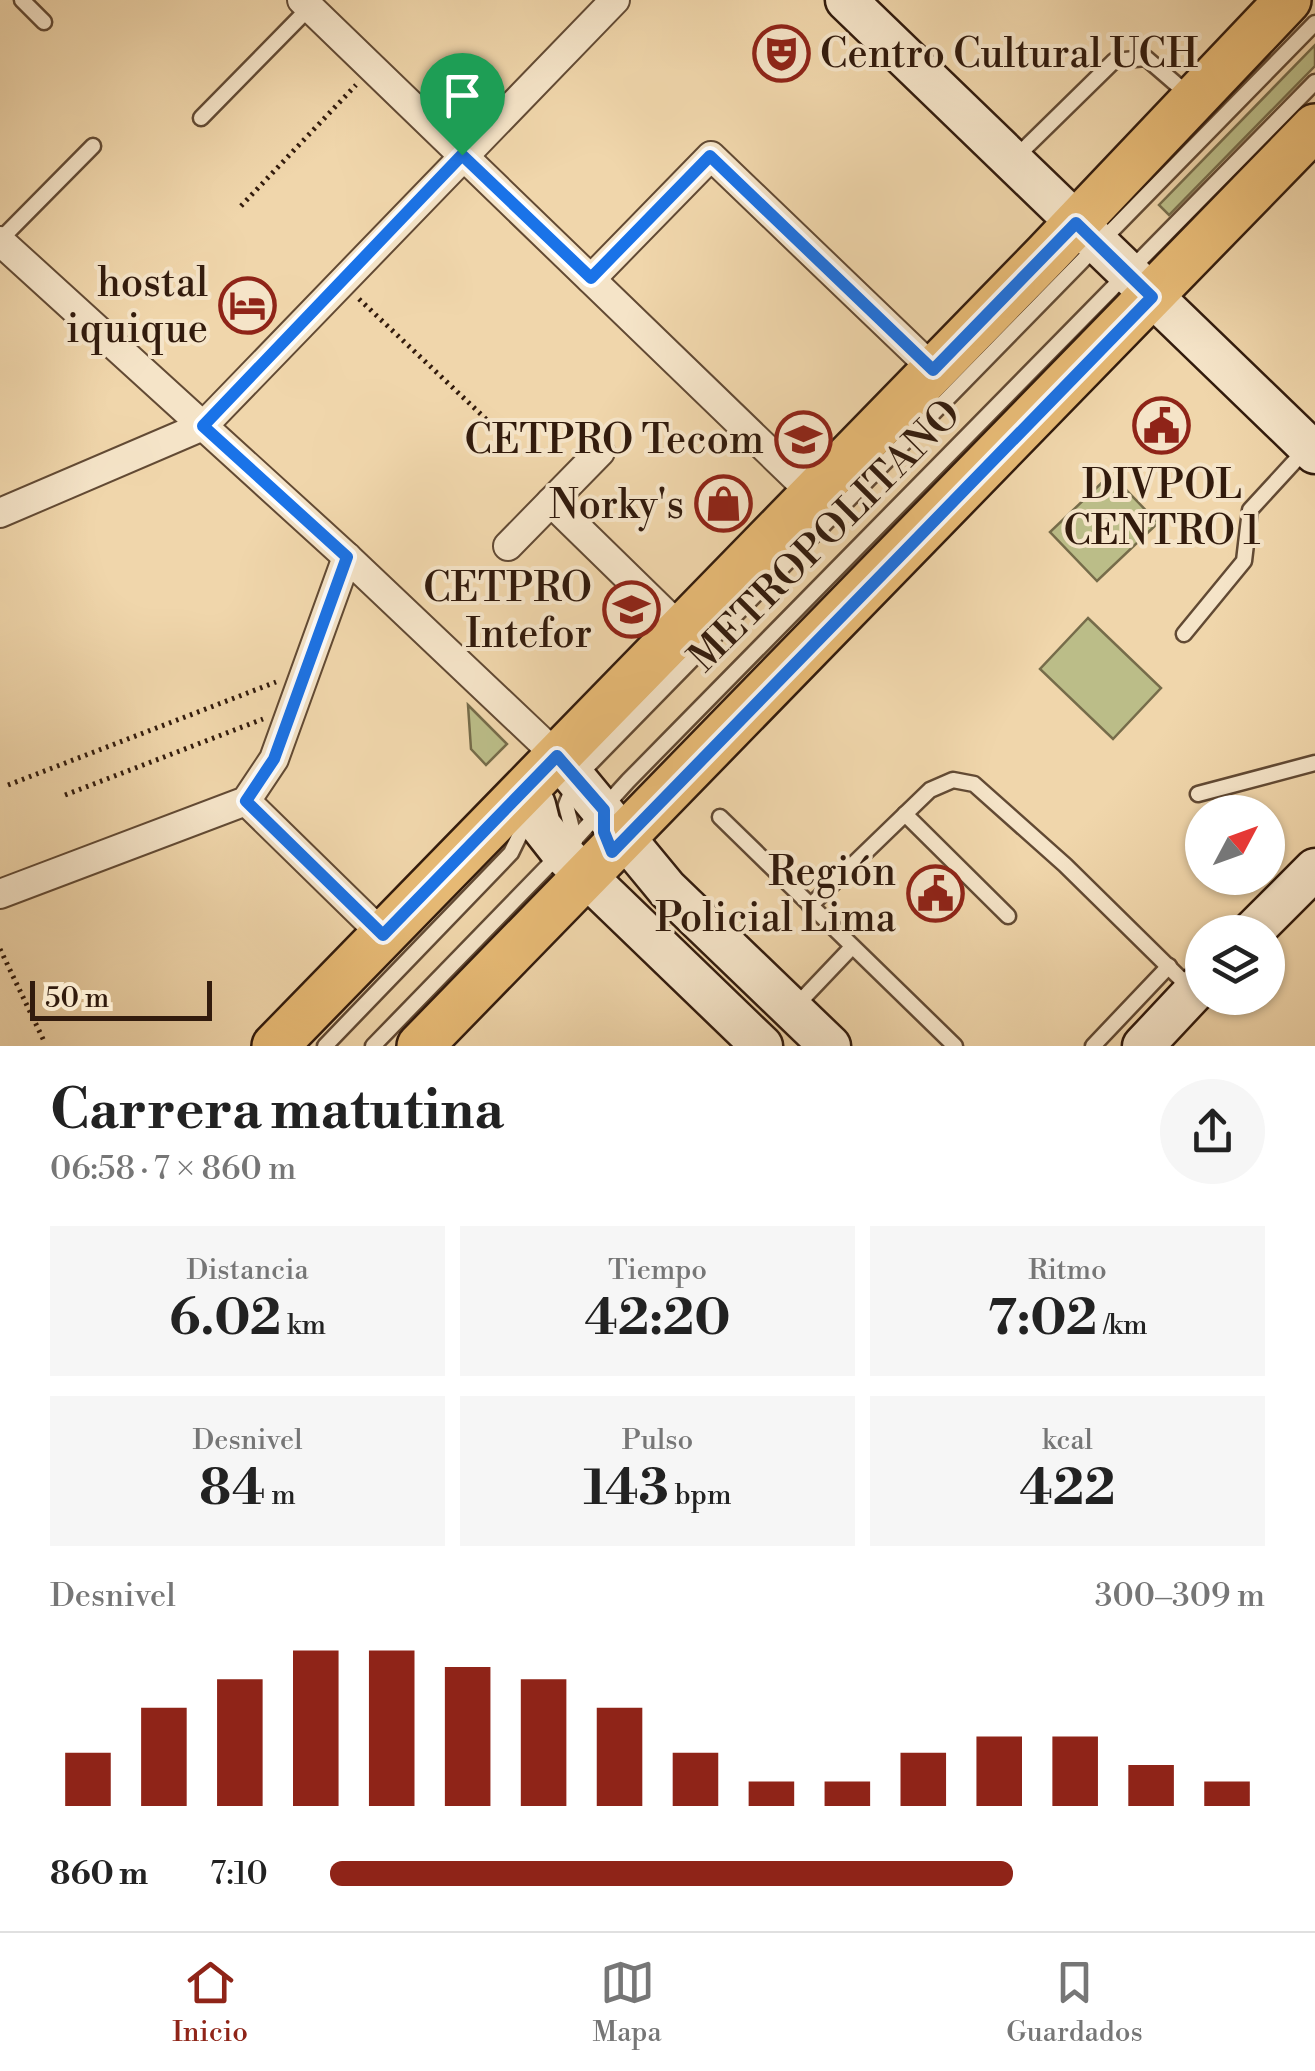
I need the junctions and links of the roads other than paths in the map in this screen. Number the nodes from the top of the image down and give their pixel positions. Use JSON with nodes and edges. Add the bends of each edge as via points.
{"nodes":[{"id":1,"x":22,"y":0,"type":"edge"},
{"id":2,"x":615,"y":0,"type":"edge"},
{"id":3,"x":846,"y":0,"type":"edge"},
{"id":4,"x":1288,"y":0,"type":"edge"},
{"id":5,"x":306,"y":4,"type":"edge"},
{"id":6,"x":44,"y":22,"type":"dead end"},
{"id":7,"x":1315,"y":23,"type":"edge"},
{"id":8,"x":1315,"y":82,"type":"edge"},
{"id":9,"x":1194,"y":99,"type":"junction"},
{"id":10,"x":202,"y":118,"type":"dead end"},
{"id":11,"x":1315,"y":128,"type":"edge"},
{"id":12,"x":93,"y":146,"type":"dead end"},
{"id":13,"x":462,"y":155,"type":"junction"},
{"id":14,"x":1012,"y":162,"type":"junction"},
{"id":15,"x":1087,"y":234,"type":"junction"},
{"id":16,"x":0,"y":240,"type":"edge"},
{"id":17,"x":591,"y":278,"type":"junction"},
{"id":18,"x":1140,"y":285,"type":"junction"},
{"id":19,"x":933,"y":370,"type":"junction"},
{"id":20,"x":203,"y":426,"type":"junction"},
{"id":21,"x":1312,"y":450,"type":"edge"},
{"id":22,"x":600,"y":452,"type":"dead end"},
{"id":23,"x":812,"y":493,"type":"junction"},
{"id":24,"x":551,"y":502,"type":"junction"},
{"id":25,"x":0,"y":513,"type":"edge"},
{"id":26,"x":508,"y":546,"type":"dead end"},
{"id":27,"x":347,"y":557,"type":"junction"},
{"id":28,"x":681,"y":629,"type":"junction"},
{"id":29,"x":1184,"y":634,"type":"dead end"},
{"id":30,"x":1315,"y":763,"type":"edge"},
{"id":31,"x":567,"y":767,"type":"junction"},
{"id":32,"x":1198,"y":794,"type":"dead end"},
{"id":33,"x":246,"y":801,"type":"junction"},
{"id":34,"x":534,"y":805,"type":"junction"},
{"id":35,"x":905,"y":814,"type":"junction"},
{"id":36,"x":720,"y":817,"type":"dead end"},
{"id":37,"x":591,"y":852,"type":"junction"},
{"id":38,"x":1315,"y":868,"type":"edge"},
{"id":39,"x":0,"y":894,"type":"edge"},
{"id":40,"x":810,"y":906,"type":"junction"},
{"id":41,"x":1269,"y":915,"type":"edge"},
{"id":42,"x":1008,"y":916,"type":"dead end"},
{"id":43,"x":383,"y":935,"type":"junction"},
{"id":44,"x":852,"y":948,"type":"junction"},
{"id":45,"x":1185,"y":978,"type":"edge"},
{"id":46,"x":1185,"y":983,"type":"edge"},
{"id":47,"x":1185,"y":985,"type":"edge"},
{"id":48,"x":788,"y":1028,"type":"edge"},
{"id":49,"x":274,"y":1046,"type":"edge"},
{"id":50,"x":325,"y":1046,"type":"edge"},
{"id":51,"x":372,"y":1046,"type":"edge"},
{"id":52,"x":420,"y":1046,"type":"edge"},
{"id":53,"x":762,"y":1046,"type":"edge"},
{"id":54,"x":830,"y":1046,"type":"edge"},
{"id":55,"x":956,"y":1046,"type":"edge"},
{"id":56,"x":1094,"y":1046,"type":"edge"},
{"id":57,"x":1143,"y":1046,"type":"edge"}],
"edges":[{"from":1,"to":6,"type":"lane"},
{"from":2,"to":13,"type":"street"},
{"from":3,"to":14,"type":"street"},
{"from":4,"to":9,"type":"main road"},
{"from":5,"to":10,"type":"lane"},
{"from":5,"to":13,"type":"street"},
{"from":7,"to":15,"type":"lane","name":"METROPOLITANO"},
{"from":8,"to":18,"type":"lane"},
{"from":9,"to":14,"type":"lane","via":[[1146,58],[1114,62]]},
{"from":9,"to":15,"type":"main road"},
{"from":11,"to":18,"type":"main road"},
{"from":12,"to":16,"type":"lane"},
{"from":13,"to":17,"type":"street"},
{"from":13,"to":20,"type":"street"},
{"from":14,"to":15,"type":"street"},
{"from":15,"to":18,"type":"street"},
{"from":15,"to":19,"type":"main road"},
{"from":15,"to":31,"type":"lane","name":"METROPOLITANO"},
{"from":16,"to":20,"type":"street"},
{"from":17,"to":19,"type":"street","via":[[710,156]]},
{"from":17,"to":23,"type":"street"},
{"from":18,"to":21,"type":"street"},
{"from":18,"to":37,"type":"main road"},
{"from":19,"to":23,"type":"main road"},
{"from":20,"to":25,"type":"street"},
{"from":20,"to":27,"type":"street"},
{"from":21,"to":29,"type":"lane","via":[[1250,510],[1244,561]]},
{"from":22,"to":24,"type":"street"},
{"from":23,"to":28,"type":"main road"},
{"from":24,"to":26,"type":"street"},
{"from":24,"to":28,"type":"street"},
{"from":27,"to":31,"type":"street"},
{"from":27,"to":33,"type":"street","via":[[274,759]]},
{"from":28,"to":31,"type":"main road"},
{"from":30,"to":32,"type":"lane"},
{"from":31,"to":34,"type":"lane","name":"METROPOLITANO"},
{"from":31,"to":37,"type":"street"},
{"from":31,"to":43,"type":"main road"},
{"from":33,"to":39,"type":"street"},
{"from":33,"to":43,"type":"street"},
{"from":34,"to":37,"type":"street","via":[[540,824]]},
{"from":34,"to":50,"type":"lane","name":"METROPOLITANO","via":[[511,853]]},
{"from":35,"to":40,"type":"lane"},
{"from":35,"to":42,"type":"lane"},
{"from":35,"to":45,"type":"lane","via":[[930,790],[953,780],[974,784]]},
{"from":36,"to":40,"type":"lane"},
{"from":37,"to":48,"type":"street","via":[[668,889]]},
{"from":37,"to":51,"type":"lane"},
{"from":37,"to":52,"type":"main road"},
{"from":37,"to":53,"type":"street"},
{"from":38,"to":41,"type":"street"},
{"from":40,"to":44,"type":"lane"},
{"from":43,"to":49,"type":"main road"},
{"from":44,"to":48,"type":"lane"},
{"from":44,"to":55,"type":"lane"},
{"from":46,"to":56,"type":"lane"},
{"from":47,"to":57,"type":"street"},
{"from":48,"to":54,"type":"street"}]}
